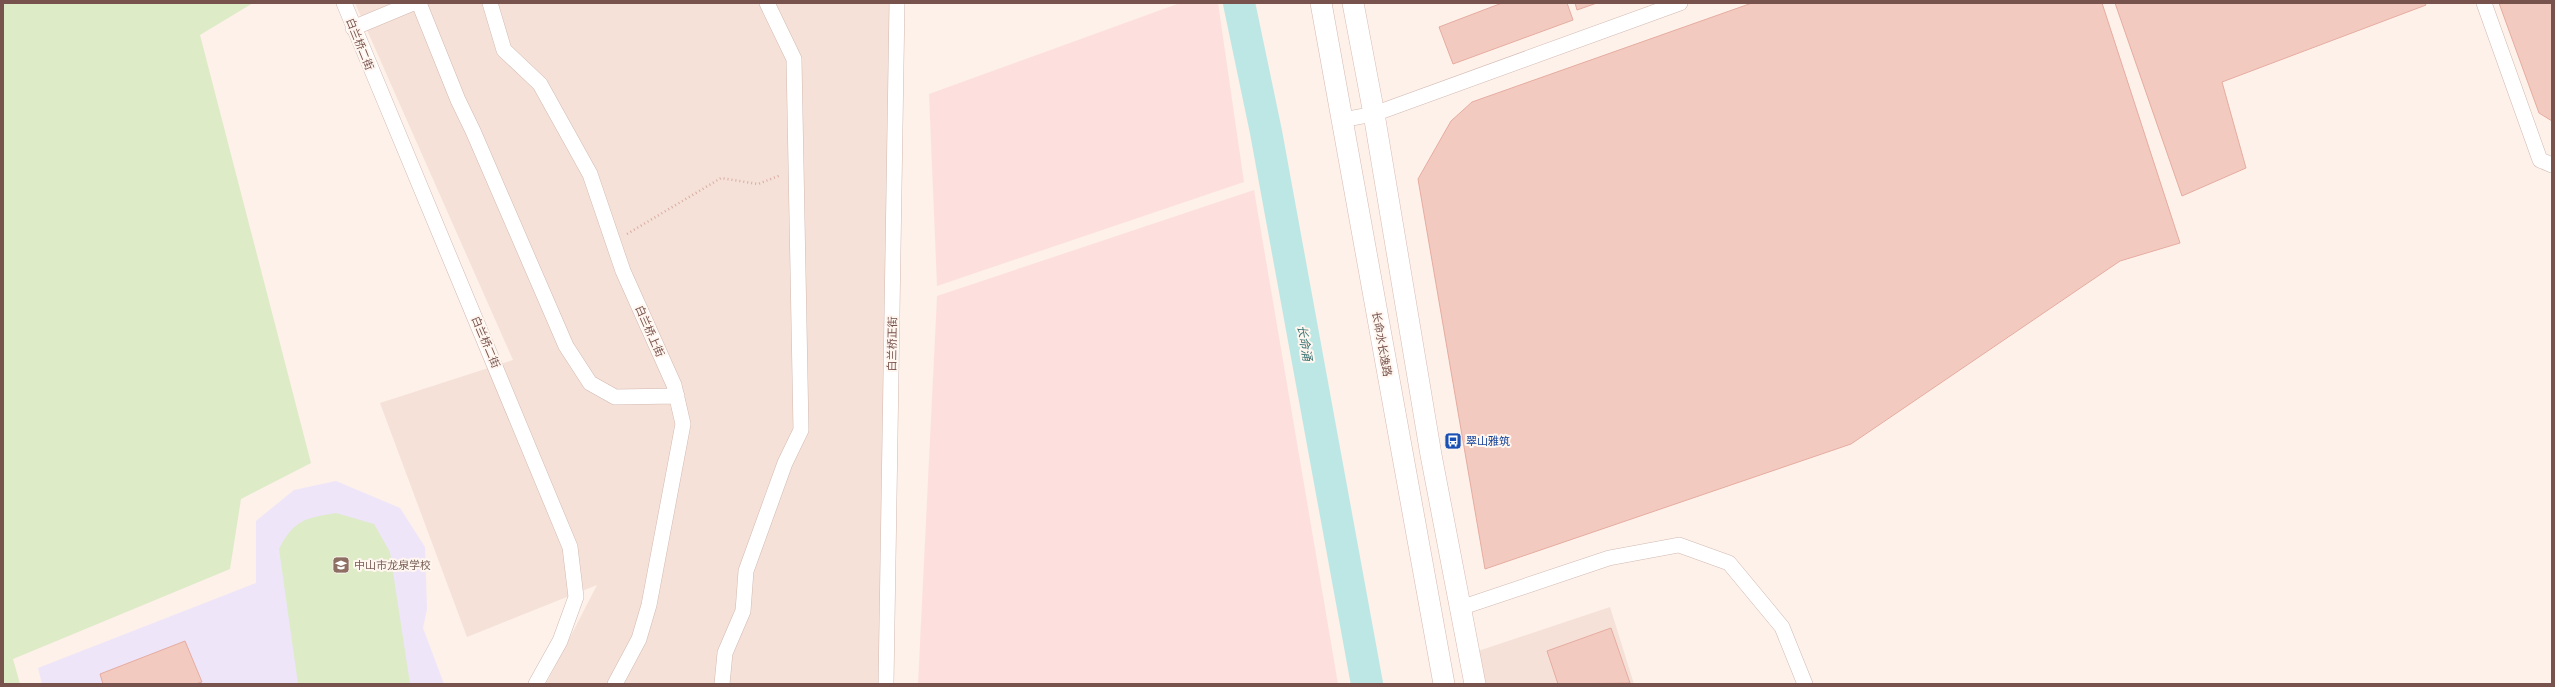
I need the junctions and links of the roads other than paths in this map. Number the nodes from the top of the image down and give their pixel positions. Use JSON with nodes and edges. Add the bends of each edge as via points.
{"nodes":[{"id":1,"x":344,"y":3,"type":"edge"},
{"id":2,"x":413,"y":3,"type":"edge"},
{"id":3,"x":419,"y":3,"type":"edge"},
{"id":4,"x":490,"y":3,"type":"edge"},
{"id":5,"x":767,"y":3,"type":"edge"},
{"id":6,"x":897,"y":3,"type":"edge"},
{"id":7,"x":1321,"y":3,"type":"edge"},
{"id":8,"x":1353,"y":3,"type":"edge"},
{"id":9,"x":1680,"y":3,"type":"edge"},
{"id":10,"x":2484,"y":3,"type":"edge"},
{"id":11,"x":353,"y":28,"type":"junction"},
{"id":12,"x":1374,"y":114,"type":"junction"},
{"id":13,"x":1342,"y":120,"type":"junction"},
{"id":14,"x":2552,"y":165,"type":"edge"},
{"id":15,"x":677,"y":396,"type":"junction"},
{"id":16,"x":1460,"y":608,"type":"junction"},
{"id":17,"x":536,"y":684,"type":"edge"},
{"id":18,"x":615,"y":684,"type":"edge"},
{"id":19,"x":722,"y":684,"type":"edge"},
{"id":20,"x":886,"y":684,"type":"edge"},
{"id":21,"x":1444,"y":684,"type":"edge"},
{"id":22,"x":1475,"y":684,"type":"edge"},
{"id":23,"x":1805,"y":684,"type":"edge"}],
"edges":[{"from":1,"to":11,"type":"street","name":"白兰桥二街"},
{"from":2,"to":11,"type":"street"},
{"from":3,"to":15,"type":"street","via":[[458,100],[566,346],[590,383],[615,397]]},
{"from":4,"to":15,"type":"street","name":"白兰桥上街","via":[[504,50],[540,84],[590,174],[623,271]]},
{"from":5,"to":19,"type":"street","via":[[794,59],[800,430],[746,571],[743,611],[725,653]]},
{"from":6,"to":20,"type":"street","name":"白兰桥正街"},
{"from":7,"to":13,"type":"street","name":"长命水长逸路"},
{"from":8,"to":12,"type":"street"},
{"from":9,"to":12,"type":"street"},
{"from":10,"to":14,"type":"street","via":[[2540,160]]},
{"from":11,"to":17,"type":"street","name":"白兰桥二街","via":[[570,547],[576,598],[560,641]]},
{"from":12,"to":13,"type":"street"},
{"from":12,"to":16,"type":"street","via":[[1431,455]]},
{"from":13,"to":21,"type":"street","name":"长命水长逸路"},
{"from":15,"to":18,"type":"street","name":"白兰桥上街","via":[[682,424],[649,605],[639,639]]},
{"from":16,"to":22,"type":"street"},
{"from":16,"to":23,"type":"street","via":[[1609,558],[1679,545],[1730,563],[1782,627]]}]}
